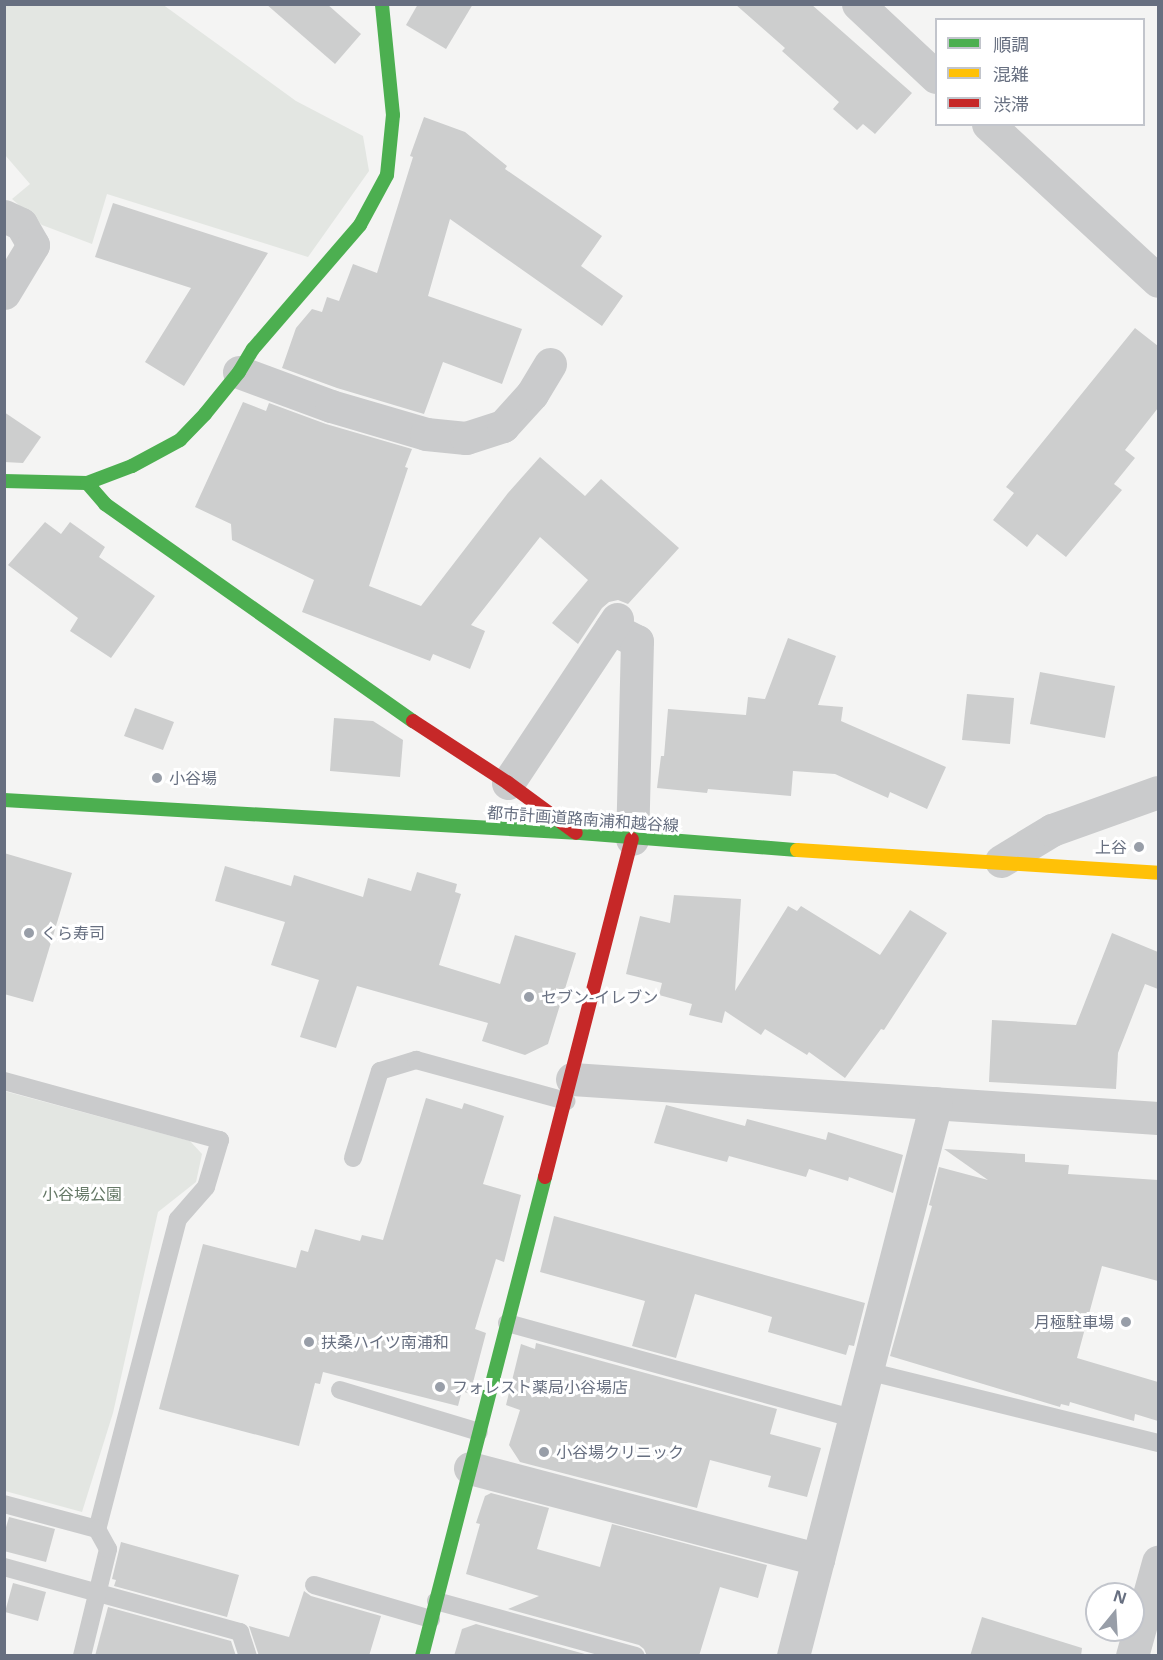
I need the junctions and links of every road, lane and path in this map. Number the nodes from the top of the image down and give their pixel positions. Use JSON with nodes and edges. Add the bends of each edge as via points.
{"nodes":[{"id":1,"x":382,"y":4,"type":"edge"},
{"id":2,"x":858,"y":4,"type":"edge"},
{"id":3,"x":935,"y":76,"type":"edge"},
{"id":4,"x":990,"y":126,"type":"edge"},
{"id":5,"x":4,"y":216,"type":"edge"},
{"id":6,"x":1158,"y":281,"type":"edge"},
{"id":7,"x":4,"y":293,"type":"edge"},
{"id":8,"x":550,"y":364,"type":"dead end"},
{"id":9,"x":239,"y":372,"type":"junction"},
{"id":10,"x":4,"y":481,"type":"edge"},
{"id":11,"x":87,"y":483,"type":"junction"},
{"id":12,"x":508,"y":783,"type":"junction"},
{"id":13,"x":1158,"y":792,"type":"edge"},
{"id":14,"x":4,"y":800,"type":"edge"},
{"id":15,"x":576,"y":833,"type":"junction"},
{"id":16,"x":632,"y":839,"type":"junction"},
{"id":17,"x":1000,"y":861,"type":"junction"},
{"id":18,"x":1158,"y":873,"type":"edge"},
{"id":19,"x":4,"y":1081,"type":"edge"},
{"id":20,"x":569,"y":1090,"type":"junction"},
{"id":21,"x":936,"y":1103,"type":"junction"},
{"id":22,"x":1158,"y":1118,"type":"edge"},
{"id":23,"x":353,"y":1158,"type":"dead end"},
{"id":24,"x":507,"y":1323,"type":"junction"},
{"id":25,"x":867,"y":1371,"type":"junction"},
{"id":26,"x":340,"y":1390,"type":"dead end"},
{"id":27,"x":855,"y":1419,"type":"junction"},
{"id":28,"x":479,"y":1432,"type":"junction"},
{"id":29,"x":1158,"y":1443,"type":"edge"},
{"id":30,"x":470,"y":1468,"type":"junction"},
{"id":31,"x":4,"y":1504,"type":"edge"},
{"id":32,"x":97,"y":1529,"type":"junction"},
{"id":33,"x":818,"y":1559,"type":"junction"},
{"id":34,"x":1158,"y":1562,"type":"edge"},
{"id":35,"x":4,"y":1567,"type":"edge"},
{"id":36,"x":314,"y":1585,"type":"dead end"},
{"id":37,"x":99,"y":1591,"type":"junction"},
{"id":38,"x":436,"y":1600,"type":"junction"},
{"id":39,"x":431,"y":1619,"type":"junction"},
{"id":40,"x":82,"y":1656,"type":"edge"},
{"id":41,"x":248,"y":1656,"type":"edge"},
{"id":42,"x":422,"y":1656,"type":"edge"},
{"id":43,"x":636,"y":1656,"type":"edge"},
{"id":44,"x":793,"y":1656,"type":"edge"},
{"id":45,"x":1132,"y":1656,"type":"edge"}],
"edges":[{"from":1,"to":9,"type":"street","via":[[393,115],[387,175],[360,225],[253,349]]},
{"from":2,"to":3,"type":"street"},
{"from":4,"to":6,"type":"street"},
{"from":5,"to":7,"type":"street","via":[[21,224],[33,245]]},
{"from":8,"to":9,"type":"street","via":[[532,394],[503,426],[466,438],[426,434],[331,406]]},
{"from":9,"to":11,"type":"street","via":[[180,440],[132,466]]},
{"from":10,"to":11,"type":"street"},
{"from":11,"to":12,"type":"street","via":[[105,504],[362,687]]},
{"from":12,"to":15,"type":"street"},
{"from":12,"to":16,"type":"street","via":[[614,624],[637,641]]},
{"from":13,"to":17,"type":"street","via":[[1052,830]]},
{"from":14,"to":15,"type":"street","name":"都市計画道路南浦和越谷線"},
{"from":15,"to":16,"type":"street","name":"都市計画道路南浦和越谷線"},
{"from":16,"to":17,"type":"street","name":"都市計画道路南浦和越谷線"},
{"from":16,"to":20,"type":"street"},
{"from":17,"to":18,"type":"street","name":"都市計画道路南浦和越谷線"},
{"from":19,"to":32,"type":"lane","via":[[220,1140],[206,1187],[178,1219]]},
{"from":20,"to":21,"type":"street"},
{"from":20,"to":23,"type":"lane","via":[[416,1060],[380,1071]]},
{"from":20,"to":24,"type":"street"},
{"from":21,"to":22,"type":"street"},
{"from":21,"to":25,"type":"street"},
{"from":24,"to":27,"type":"lane"},
{"from":24,"to":28,"type":"street"},
{"from":25,"to":27,"type":"street"},
{"from":25,"to":29,"type":"lane"},
{"from":26,"to":28,"type":"lane"},
{"from":27,"to":33,"type":"street"},
{"from":28,"to":30,"type":"street"},
{"from":30,"to":33,"type":"street"},
{"from":30,"to":38,"type":"street"},
{"from":31,"to":32,"type":"lane"},
{"from":32,"to":37,"type":"lane","via":[[108,1549]]},
{"from":33,"to":44,"type":"street"},
{"from":34,"to":45,"type":"street"},
{"from":35,"to":37,"type":"lane"},
{"from":36,"to":39,"type":"lane"},
{"from":37,"to":40,"type":"lane"},
{"from":37,"to":41,"type":"lane","via":[[240,1632]]},
{"from":38,"to":39,"type":"street"},
{"from":38,"to":43,"type":"lane"},
{"from":39,"to":42,"type":"street"}]}
